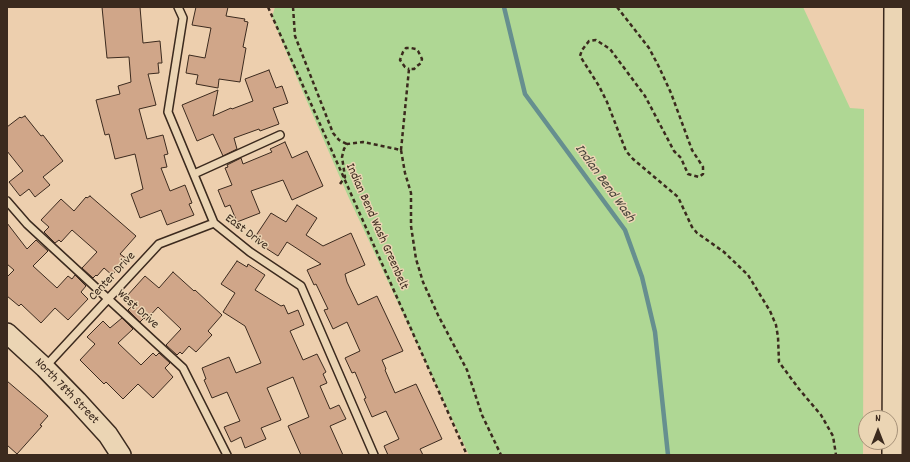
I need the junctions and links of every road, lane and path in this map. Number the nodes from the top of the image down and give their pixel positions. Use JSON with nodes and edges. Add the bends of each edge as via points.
{"nodes":[{"id":1,"x":178,"y":7,"type":"edge"},
{"id":2,"x":268,"y":7,"type":"edge"},
{"id":3,"x":294,"y":7,"type":"edge"},
{"id":4,"x":617,"y":7,"type":"edge"},
{"id":5,"x":894,"y":7,"type":"edge"},
{"id":6,"x":409,"y":69,"type":"junction"},
{"id":7,"x":280,"y":135,"type":"dead end"},
{"id":8,"x":347,"y":144,"type":"junction"},
{"id":9,"x":401,"y":150,"type":"junction"},
{"id":10,"x":194,"y":174,"type":"junction"},
{"id":11,"x":344,"y":178,"type":"junction"},
{"id":12,"x":340,"y":184,"type":"dead end"},
{"id":13,"x":7,"y":201,"type":"edge"},
{"id":14,"x":214,"y":223,"type":"junction"},
{"id":15,"x":108,"y":300,"type":"junction"},
{"id":16,"x":7,"y":333,"type":"edge"},
{"id":17,"x":45,"y":368,"type":"junction"},
{"id":18,"x":121,"y":455,"type":"edge"},
{"id":19,"x":227,"y":455,"type":"edge"},
{"id":20,"x":374,"y":455,"type":"edge"},
{"id":21,"x":467,"y":455,"type":"edge"},
{"id":22,"x":501,"y":455,"type":"edge"},
{"id":23,"x":836,"y":455,"type":"edge"},
{"id":24,"x":892,"y":455,"type":"edge"}],
"edges":[{"from":1,"to":10,"type":"lane","name":"East Drive","via":[[183,18],[168,112]]},
{"from":2,"to":11,"type":"path","name":"Indian Bend Wash Greenbelt"},
{"from":3,"to":8,"type":"path","via":[[295,36],[333,133]]},
{"from":4,"to":23,"type":"path","via":[[649,48],[659,67],[692,150],[704,167],[703,174],[698,177],[688,174],[645,96],[610,48],[596,40],[589,41],[580,56],[599,86],[625,147],[633,159],[678,197],[696,233],[724,252],[748,275],[776,325],[779,362],[821,415],[832,436]]},
{"from":5,"to":24,"type":"main road"},
{"from":6,"to":6,"type":"path","via":[[418,66],[422,59],[416,49],[406,48],[400,60]]},
{"from":6,"to":9,"type":"path"},
{"from":7,"to":10,"type":"lane"},
{"from":8,"to":9,"type":"path","via":[[363,142]]},
{"from":8,"to":11,"type":"path","via":[[342,157]]},
{"from":9,"to":22,"type":"path","via":[[411,193],[411,226],[416,259],[423,282],[467,370],[482,415]]},
{"from":10,"to":14,"type":"lane","name":"East Drive"},
{"from":11,"to":12,"type":"path"},
{"from":11,"to":21,"type":"path","name":"Indian Bend Wash Greenbelt"},
{"from":13,"to":15,"type":"lane","name":"West Drive","via":[[27,224]]},
{"from":14,"to":15,"type":"lane","name":"Center Drive","via":[[159,244]]},
{"from":14,"to":20,"type":"lane","name":"East Drive","via":[[250,252],[301,286]]},
{"from":15,"to":17,"type":"lane","name":"Center Drive"},
{"from":15,"to":19,"type":"lane","name":"West Drive","via":[[183,368]]},
{"from":16,"to":17,"type":"main road","name":"North 78th Street"},
{"from":17,"to":18,"type":"main road","name":"North 78th Street","via":[[108,435]]}]}
